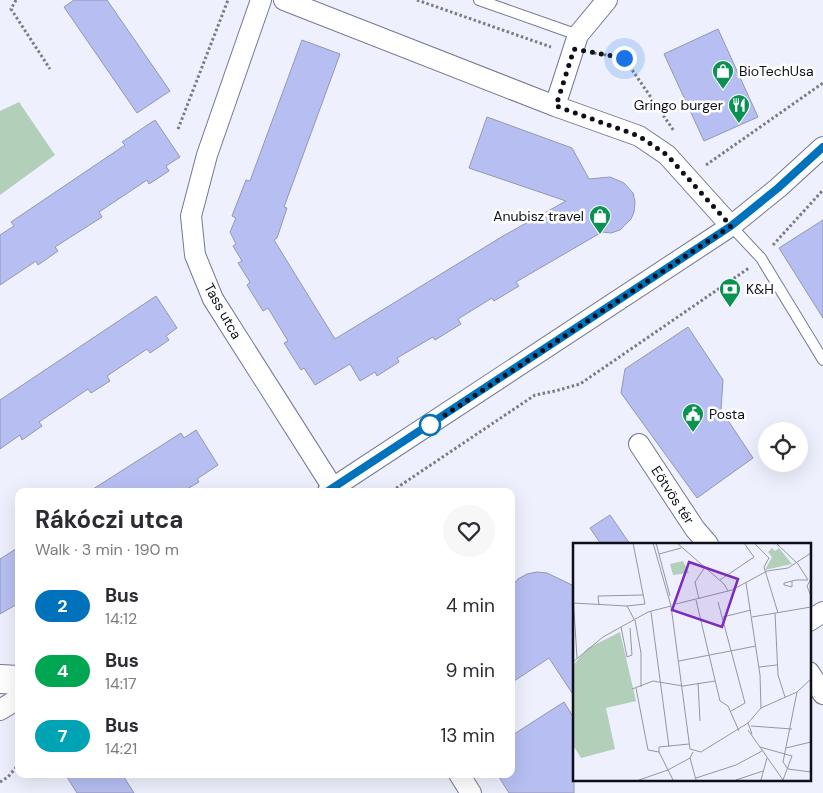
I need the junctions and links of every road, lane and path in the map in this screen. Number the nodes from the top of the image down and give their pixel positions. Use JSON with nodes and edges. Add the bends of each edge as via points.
{"nodes":[{"id":1,"x":16,"y":0,"type":"edge"},
{"id":2,"x":228,"y":0,"type":"edge"},
{"id":3,"x":261,"y":0,"type":"edge"},
{"id":4,"x":284,"y":0,"type":"edge"},
{"id":5,"x":417,"y":0,"type":"edge"},
{"id":6,"x":479,"y":0,"type":"edge"},
{"id":7,"x":607,"y":0,"type":"edge"},
{"id":8,"x":576,"y":42,"type":"junction"},
{"id":9,"x":50,"y":69,"type":"dead end"},
{"id":10,"x":823,"y":83,"type":"edge"},
{"id":11,"x":556,"y":106,"type":"junction"},
{"id":12,"x":178,"y":129,"type":"dead end"},
{"id":13,"x":679,"y":138,"type":"dead end"},
{"id":14,"x":823,"y":147,"type":"edge"},
{"id":15,"x":700,"y":169,"type":"dead end"},
{"id":16,"x":823,"y":190,"type":"edge"},
{"id":17,"x":731,"y":226,"type":"junction"},
{"id":18,"x":762,"y":258,"type":"junction"},
{"id":19,"x":823,"y":360,"type":"edge"},
{"id":20,"x":639,"y":444,"type":"dead end"},
{"id":21,"x":329,"y":488,"type":"edge"},
{"id":22,"x":333,"y":488,"type":"edge"},
{"id":23,"x":396,"y":488,"type":"edge"},
{"id":24,"x":707,"y":543,"type":"edge"},
{"id":25,"x":823,"y":612,"type":"edge"},
{"id":26,"x":810,"y":620,"type":"edge"},
{"id":27,"x":810,"y":674,"type":"edge"},
{"id":28,"x":0,"y":679,"type":"edge"},
{"id":29,"x":15,"y":680,"type":"edge"},
{"id":30,"x":823,"y":694,"type":"edge"},
{"id":31,"x":15,"y":701,"type":"edge"},
{"id":32,"x":0,"y":710,"type":"edge"},
{"id":33,"x":15,"y":769,"type":"edge"},
{"id":34,"x":462,"y":778,"type":"edge"},
{"id":35,"x":0,"y":782,"type":"edge"},
{"id":36,"x":471,"y":793,"type":"edge"}],
"edges":[{"from":1,"to":9,"type":"path","via":[[11,9]]},
{"from":2,"to":12,"type":"path"},
{"from":3,"to":21,"type":"street","name":"Tass utca","via":[[207,155],[191,216],[196,255],[213,299]]},
{"from":4,"to":11,"type":"street"},
{"from":5,"to":8,"type":"path","via":[[547,46]]},
{"from":6,"to":8,"type":"lane"},
{"from":7,"to":8,"type":"street"},
{"from":8,"to":11,"type":"street"},
{"from":8,"to":13,"type":"path","via":[[624,58]]},
{"from":10,"to":15,"type":"path"},
{"from":11,"to":17,"type":"street","via":[[639,136],[667,155]]},
{"from":14,"to":17,"type":"street"},
{"from":16,"to":18,"type":"path"},
{"from":17,"to":18,"type":"lane"},
{"from":17,"to":22,"type":"street"},
{"from":18,"to":19,"type":"lane"},
{"from":18,"to":23,"type":"path","via":[[580,384],[535,395]]},
{"from":20,"to":24,"type":"street","name":"Eötvös tér"},
{"from":25,"to":26,"type":"street"},
{"from":27,"to":30,"type":"street"},
{"from":28,"to":29,"type":"main road"},
{"from":31,"to":32,"type":"street"},
{"from":33,"to":35,"type":"path"},
{"from":34,"to":36,"type":"street"}]}
